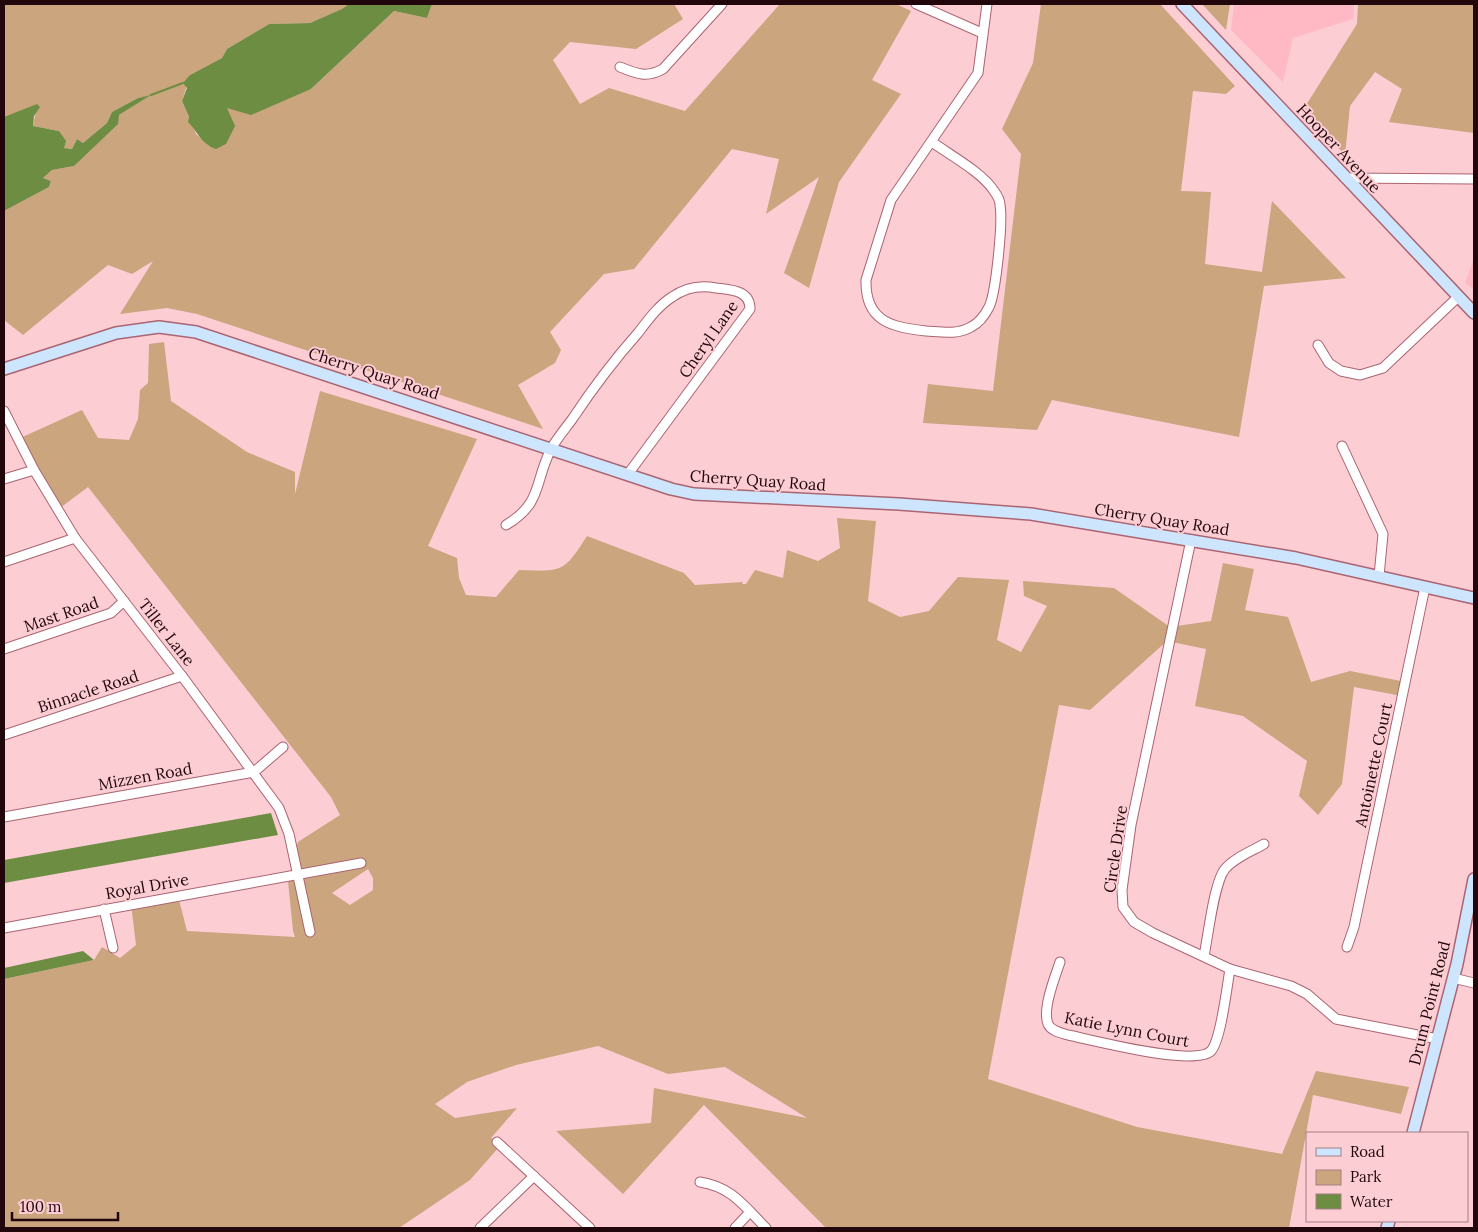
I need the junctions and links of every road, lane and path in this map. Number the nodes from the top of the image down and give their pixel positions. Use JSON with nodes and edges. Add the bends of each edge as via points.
{"nodes":[{"id":1,"x":722,"y":4,"type":"edge"},
{"id":2,"x":916,"y":4,"type":"edge"},
{"id":3,"x":987,"y":4,"type":"edge"},
{"id":4,"x":1182,"y":4,"type":"edge"},
{"id":5,"x":982,"y":33,"type":"junction"},
{"id":6,"x":620,"y":67,"type":"dead end"},
{"id":7,"x":932,"y":142,"type":"junction"},
{"id":8,"x":1345,"y":178,"type":"junction"},
{"id":9,"x":1474,"y":179,"type":"edge"},
{"id":10,"x":1458,"y":297,"type":"junction"},
{"id":11,"x":1474,"y":313,"type":"edge"},
{"id":12,"x":1318,"y":345,"type":"dead end"},
{"id":13,"x":4,"y":369,"type":"edge"},
{"id":14,"x":4,"y":411,"type":"edge"},
{"id":15,"x":1342,"y":446,"type":"dead end"},
{"id":16,"x":551,"y":450,"type":"junction"},
{"id":17,"x":34,"y":470,"type":"junction"},
{"id":18,"x":628,"y":474,"type":"junction"},
{"id":19,"x":4,"y":479,"type":"edge"},
{"id":20,"x":506,"y":525,"type":"dead end"},
{"id":21,"x":75,"y":538,"type":"junction"},
{"id":22,"x":1192,"y":540,"type":"junction"},
{"id":23,"x":4,"y":562,"type":"edge"},
{"id":24,"x":1379,"y":576,"type":"junction"},
{"id":25,"x":1425,"y":587,"type":"junction"},
{"id":26,"x":1474,"y":598,"type":"edge"},
{"id":27,"x":124,"y":600,"type":"junction"},
{"id":28,"x":4,"y":649,"type":"edge"},
{"id":29,"x":182,"y":676,"type":"junction"},
{"id":30,"x":4,"y":735,"type":"edge"},
{"id":31,"x":283,"y":747,"type":"dead end"},
{"id":32,"x":254,"y":772,"type":"junction"},
{"id":33,"x":4,"y":817,"type":"edge"},
{"id":34,"x":1264,"y":844,"type":"dead end"},
{"id":35,"x":361,"y":863,"type":"dead end"},
{"id":36,"x":296,"y":874,"type":"junction"},
{"id":37,"x":1474,"y":879,"type":"edge"},
{"id":38,"x":1473,"y":892,"type":"edge"},
{"id":39,"x":104,"y":909,"type":"junction"},
{"id":40,"x":4,"y":928,"type":"edge"},
{"id":41,"x":310,"y":932,"type":"dead end"},
{"id":42,"x":1347,"y":947,"type":"dead end"},
{"id":43,"x":113,"y":948,"type":"dead end"},
{"id":44,"x":1204,"y":956,"type":"junction"},
{"id":45,"x":1060,"y":962,"type":"dead end"},
{"id":46,"x":1230,"y":969,"type":"junction"},
{"id":47,"x":1453,"y":978,"type":"junction"},
{"id":48,"x":1474,"y":983,"type":"edge"},
{"id":49,"x":1438,"y":1039,"type":"junction"},
{"id":50,"x":1413,"y":1132,"type":"edge"},
{"id":51,"x":497,"y":1142,"type":"dead end"},
{"id":52,"x":534,"y":1176,"type":"junction"},
{"id":53,"x":700,"y":1182,"type":"dead end"},
{"id":54,"x":750,"y":1212,"type":"junction"},
{"id":55,"x":480,"y":1228,"type":"edge"},
{"id":56,"x":590,"y":1228,"type":"edge"},
{"id":57,"x":734,"y":1228,"type":"edge"},
{"id":58,"x":766,"y":1228,"type":"edge"}],
"edges":[{"from":1,"to":6,"type":"street","via":[[654,75],[640,75]]},
{"from":2,"to":5,"type":"street"},
{"from":3,"to":5,"type":"street"},
{"from":4,"to":8,"type":"street","name":"Hooper Avenue"},
{"from":5,"to":7,"type":"street","via":[[978,73]]},
{"from":7,"to":7,"type":"street","via":[[984,179],[1000,204],[990,306],[972,327],[948,333],[890,324],[872,309],[866,288],[891,200]]},
{"from":8,"to":9,"type":"street"},
{"from":8,"to":10,"type":"street","name":"Hooper Avenue"},
{"from":10,"to":11,"type":"street","name":"Hooper Avenue"},
{"from":10,"to":12,"type":"street","via":[[1383,368],[1360,375],[1341,371],[1329,363]]},
{"from":13,"to":16,"type":"street","name":"Cherry Quay Road","via":[[116,333],[144,328],[174,328],[224,340]]},
{"from":14,"to":17,"type":"street","name":"Tiller Lane"},
{"from":15,"to":24,"type":"street","via":[[1384,534]]},
{"from":16,"to":18,"type":"street","name":"Cherry Quay Road"},
{"from":16,"to":18,"type":"street","name":"Cheryl Lane","via":[[623,350],[672,297],[685,290],[710,287],[745,295],[750,301],[750,309]]},
{"from":16,"to":20,"type":"street","via":[[534,498],[521,516]]},
{"from":17,"to":19,"type":"street"},
{"from":17,"to":21,"type":"street","name":"Tiller Lane"},
{"from":18,"to":22,"type":"street","name":"Cherry Quay Road","via":[[694,494],[1012,513]]},
{"from":21,"to":23,"type":"street"},
{"from":21,"to":27,"type":"street","name":"Tiller Lane"},
{"from":22,"to":24,"type":"street","name":"Cherry Quay Road"},
{"from":22,"to":44,"type":"street","name":"Circle Drive","via":[[1131,825],[1122,890],[1123,907],[1134,922]]},
{"from":24,"to":25,"type":"street","name":"Cherry Quay Road"},
{"from":25,"to":26,"type":"street","name":"Cherry Quay Road"},
{"from":25,"to":42,"type":"street","name":"Antoinette Court"},
{"from":27,"to":28,"type":"street","name":"Mast Road","via":[[111,613]]},
{"from":27,"to":29,"type":"street","name":"Tiller Lane"},
{"from":29,"to":30,"type":"street","name":"Binnacle Road"},
{"from":29,"to":32,"type":"street","name":"Tiller Lane"},
{"from":31,"to":32,"type":"street"},
{"from":32,"to":33,"type":"street","name":"Mizzen Road"},
{"from":32,"to":36,"type":"street","name":"Tiller Lane","via":[[279,808],[289,834]]},
{"from":34,"to":44,"type":"street","via":[[1224,869]]},
{"from":35,"to":36,"type":"street"},
{"from":36,"to":39,"type":"street","name":"Royal Drive"},
{"from":36,"to":41,"type":"street","name":"Tiller Lane"},
{"from":37,"to":38,"type":"street","name":"Drum Point Road"},
{"from":38,"to":47,"type":"street","name":"Drum Point Road"},
{"from":39,"to":40,"type":"street","name":"Royal Drive"},
{"from":39,"to":43,"type":"street"},
{"from":44,"to":46,"type":"street","name":"Circle Drive"},
{"from":45,"to":46,"type":"street","name":"Katie Lynn Court","via":[[1047,1014],[1052,1029],[1180,1057],[1202,1056],[1217,1040]]},
{"from":46,"to":49,"type":"street","name":"Circle Drive","via":[[1291,986],[1307,994],[1336,1020]]},
{"from":47,"to":48,"type":"street"},
{"from":47,"to":49,"type":"street","name":"Drum Point Road"},
{"from":49,"to":50,"type":"street","name":"Drum Point Road"},
{"from":51,"to":52,"type":"street"},
{"from":52,"to":55,"type":"street"},
{"from":52,"to":56,"type":"street"},
{"from":53,"to":54,"type":"street","via":[[722,1187]]},
{"from":54,"to":57,"type":"street"},
{"from":54,"to":58,"type":"street"}]}
